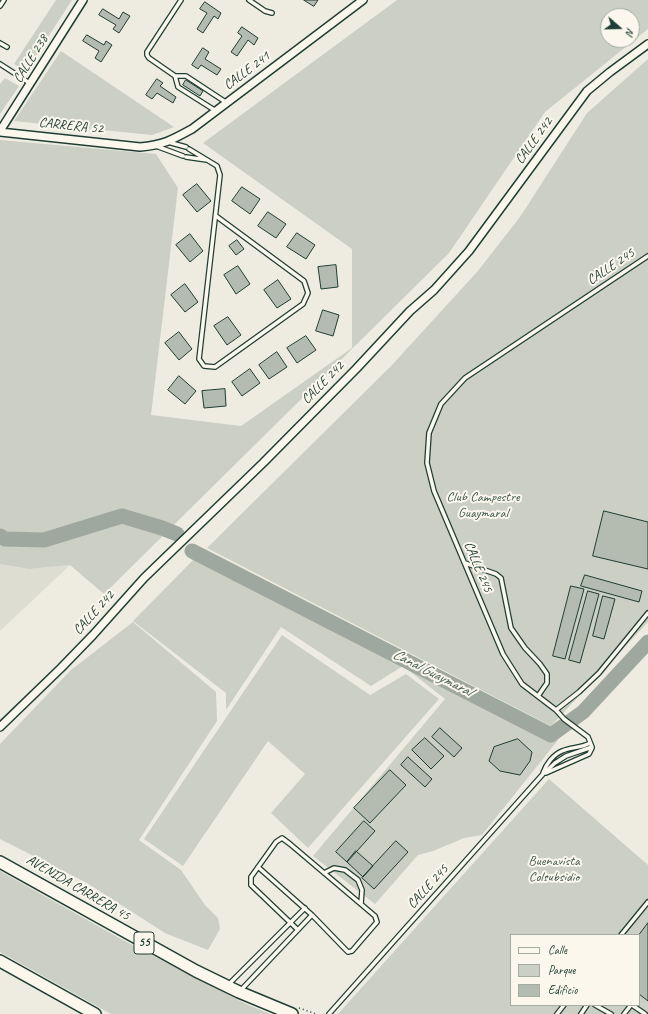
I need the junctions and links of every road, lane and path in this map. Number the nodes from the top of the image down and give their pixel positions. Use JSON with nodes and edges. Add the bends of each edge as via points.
{"nodes":[{"id":1,"x":4,"y":0,"type":"edge"},
{"id":2,"x":83,"y":0,"type":"edge"},
{"id":3,"x":181,"y":0,"type":"edge"},
{"id":4,"x":249,"y":0,"type":"edge"},
{"id":5,"x":363,"y":0,"type":"edge"},
{"id":6,"x":0,"y":6,"type":"edge"},
{"id":7,"x":272,"y":14,"type":"dead end"},
{"id":8,"x":0,"y":43,"type":"edge"},
{"id":9,"x":648,"y":44,"type":"edge"},
{"id":10,"x":7,"y":47,"type":"dead end"},
{"id":11,"x":0,"y":64,"type":"edge"},
{"id":12,"x":175,"y":76,"type":"junction"},
{"id":13,"x":31,"y":84,"type":"junction"},
{"id":14,"x":227,"y":103,"type":"junction"},
{"id":15,"x":216,"y":111,"type":"junction"},
{"id":16,"x":0,"y":131,"type":"edge"},
{"id":17,"x":168,"y":142,"type":"junction"},
{"id":18,"x":155,"y":146,"type":"junction"},
{"id":19,"x":140,"y":147,"type":"joint"},
{"id":20,"x":210,"y":161,"type":"junction"},
{"id":21,"x":216,"y":216,"type":"junction"},
{"id":22,"x":648,"y":256,"type":"edge"},
{"id":23,"x":465,"y":563,"type":"junction"},
{"id":24,"x":648,"y":613,"type":"edge"},
{"id":25,"x":538,"y":696,"type":"junction"},
{"id":26,"x":556,"y":710,"type":"junction"},
{"id":27,"x":0,"y":727,"type":"edge"},
{"id":28,"x":591,"y":745,"type":"junction"},
{"id":29,"x":543,"y":774,"type":"junction"},
{"id":30,"x":0,"y":862,"type":"edge"},
{"id":31,"x":258,"y":867,"type":"junction"},
{"id":32,"x":324,"y":873,"type":"junction"},
{"id":33,"x":648,"y":902,"type":"edge"},
{"id":34,"x":361,"y":904,"type":"junction"},
{"id":35,"x":305,"y":908,"type":"junction"},
{"id":36,"x":312,"y":915,"type":"junction"},
{"id":37,"x":291,"y":922,"type":"junction"},
{"id":38,"x":298,"y":930,"type":"junction"},
{"id":39,"x":622,"y":934,"type":"edge"},
{"id":40,"x":0,"y":961,"type":"edge"},
{"id":41,"x":227,"y":987,"type":"junction"},
{"id":42,"x":239,"y":992,"type":"junction"},
{"id":43,"x":563,"y":1006,"type":"edge"},
{"id":44,"x":597,"y":1006,"type":"edge"},
{"id":45,"x":631,"y":1006,"type":"edge"},
{"id":46,"x":633,"y":1006,"type":"edge"},
{"id":47,"x":91,"y":1013,"type":"edge"},
{"id":48,"x":292,"y":1014,"type":"edge"},
{"id":49,"x":329,"y":1014,"type":"edge"},
{"id":50,"x":557,"y":1014,"type":"edge"},
{"id":51,"x":611,"y":1014,"type":"edge"},
{"id":52,"x":624,"y":1014,"type":"edge"},
{"id":53,"x":645,"y":1014,"type":"edge"}],
"edges":[{"from":1,"to":6,"type":"lane"},
{"from":2,"to":13,"type":"street","name":"CALLE 238"},
{"from":3,"to":12,"type":"lane","via":[[147,52],[149,58]]},
{"from":4,"to":7,"type":"lane"},
{"from":5,"to":14,"type":"street","name":"CALLE 241"},
{"from":8,"to":10,"type":"lane"},
{"from":9,"to":27,"type":"street","name":"CALLE 242","via":[[588,91],[469,251],[434,290],[410,311],[356,369],[144,578],[93,635]]},
{"from":11,"to":13,"type":"lane"},
{"from":12,"to":14,"type":"lane","via":[[186,76]]},
{"from":12,"to":15,"type":"lane","via":[[178,87]]},
{"from":13,"to":16,"type":"street","name":"CALLE 238"},
{"from":14,"to":15,"type":"street","name":"CALLE 241"},
{"from":15,"to":17,"type":"street","name":"CALLE 241","via":[[192,129]]},
{"from":16,"to":19,"type":"street","name":"CARRERA 52"},
{"from":17,"to":18,"type":"street","name":"CALLE 241"},
{"from":17,"to":20,"type":"lane","via":[[188,148]]},
{"from":18,"to":19,"type":"street","name":"CALLE 241"},
{"from":18,"to":20,"type":"lane","via":[[185,157]]},
{"from":20,"to":21,"type":"lane","via":[[217,166],[220,175]]},
{"from":21,"to":21,"type":"lane","via":[[199,359],[204,366],[215,367],[303,304],[308,293],[304,281]]},
{"from":22,"to":23,"type":"lane","name":"CALLE 245","via":[[464,378],[441,404],[429,433],[427,463],[434,491]]},
{"from":23,"to":25,"type":"lane","name":"CALLE 245","via":[[503,654],[522,684]]},
{"from":23,"to":25,"type":"lane","via":[[501,578],[511,628],[547,674],[547,683]]},
{"from":24,"to":26,"type":"lane","via":[[599,673]]},
{"from":25,"to":26,"type":"lane","name":"CALLE 245"},
{"from":26,"to":28,"type":"lane","name":"CALLE 245","via":[[588,737]]},
{"from":28,"to":29,"type":"lane","name":"CALLE 245","via":[[566,756]]},
{"from":28,"to":29,"type":"lane","name":"CALLE 245","via":[[589,754]]},
{"from":28,"to":29,"type":"lane","name":"CALLE 245","via":[[562,751],[546,765]]},
{"from":29,"to":49,"type":"lane","name":"CALLE 245"},
{"from":30,"to":41,"type":"highway","name":"AVENIDA CARRERA 45","number":"55"},
{"from":31,"to":32,"type":"lane","via":[[276,842],[282,838]]},
{"from":31,"to":35,"type":"lane"},
{"from":31,"to":37,"type":"lane","via":[[251,877],[252,885]]},
{"from":32,"to":34,"type":"lane"},
{"from":32,"to":34,"type":"lane","via":[[334,868],[345,870],[358,880],[362,890]]},
{"from":33,"to":39,"type":"lane"},
{"from":34,"to":36,"type":"lane","via":[[375,916],[377,922],[352,951],[348,952]]},
{"from":35,"to":36,"type":"lane"},
{"from":35,"to":37,"type":"lane"},
{"from":36,"to":38,"type":"lane"},
{"from":37,"to":38,"type":"lane"},
{"from":37,"to":41,"type":"lane"},
{"from":38,"to":42,"type":"lane"},
{"from":40,"to":47,"type":"highway"},
{"from":41,"to":42,"type":"highway","name":"AVENIDA CARRERA 45","number":"55"},
{"from":42,"to":48,"type":"highway","name":"AVENIDA CARRERA 45","number":"55"},
{"from":43,"to":50,"type":"lane"},
{"from":44,"to":51,"type":"lane"},
{"from":45,"to":52,"type":"lane"},
{"from":46,"to":53,"type":"lane"}]}
